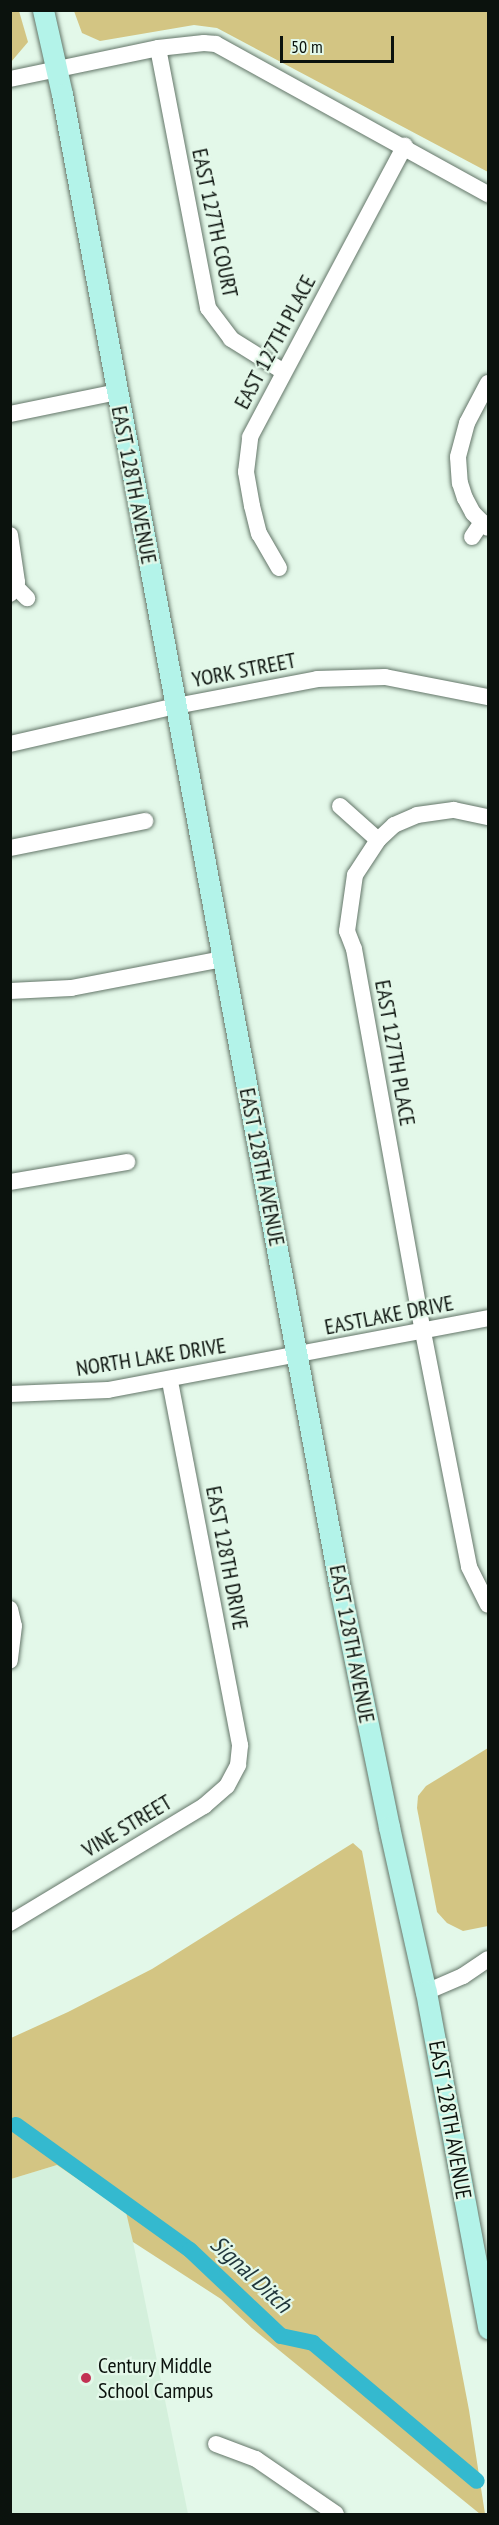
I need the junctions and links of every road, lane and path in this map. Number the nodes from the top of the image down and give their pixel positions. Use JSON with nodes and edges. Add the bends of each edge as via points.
{"nodes":[{"id":1,"x":43,"y":10,"type":"edge"},
{"id":2,"x":158,"y":48,"type":"junction"},
{"id":3,"x":57,"y":67,"type":"junction"},
{"id":4,"x":10,"y":79,"type":"edge"},
{"id":5,"x":405,"y":146,"type":"junction"},
{"id":6,"x":489,"y":194,"type":"edge"},
{"id":7,"x":284,"y":372,"type":"junction"},
{"id":8,"x":489,"y":383,"type":"edge"},
{"id":9,"x":117,"y":392,"type":"junction"},
{"id":10,"x":10,"y":414,"type":"edge"},
{"id":11,"x":485,"y":525,"type":"edge"},
{"id":12,"x":10,"y":535,"type":"edge"},
{"id":13,"x":472,"y":537,"type":"dead end"},
{"id":14,"x":279,"y":568,"type":"dead end"},
{"id":15,"x":18,"y":593,"type":"edge"},
{"id":16,"x":489,"y":697,"type":"edge"},
{"id":17,"x":176,"y":706,"type":"junction"},
{"id":18,"x":10,"y":744,"type":"edge"},
{"id":19,"x":340,"y":806,"type":"dead end"},
{"id":20,"x":489,"y":817,"type":"edge"},
{"id":21,"x":145,"y":821,"type":"dead end"},
{"id":22,"x":378,"y":840,"type":"junction"},
{"id":23,"x":10,"y":848,"type":"edge"},
{"id":24,"x":223,"y":959,"type":"junction"},
{"id":25,"x":10,"y":991,"type":"edge"},
{"id":26,"x":127,"y":1162,"type":"dead end"},
{"id":27,"x":10,"y":1182,"type":"edge"},
{"id":28,"x":489,"y":1318,"type":"edge"},
{"id":29,"x":423,"y":1332,"type":"junction"},
{"id":30,"x":298,"y":1356,"type":"junction"},
{"id":31,"x":170,"y":1380,"type":"junction"},
{"id":32,"x":10,"y":1394,"type":"edge"},
{"id":33,"x":489,"y":1605,"type":"edge"},
{"id":34,"x":10,"y":1609,"type":"edge"},
{"id":35,"x":10,"y":1661,"type":"edge"},
{"id":36,"x":240,"y":1746,"type":"joint"},
{"id":37,"x":10,"y":1923,"type":"edge"},
{"id":38,"x":489,"y":1959,"type":"edge"},
{"id":39,"x":426,"y":1992,"type":"junction"},
{"id":40,"x":489,"y":2328,"type":"edge"},
{"id":41,"x":216,"y":2444,"type":"dead end"},
{"id":42,"x":336,"y":2514,"type":"edge"}],
"edges":[{"from":1,"to":3,"type":"main road","name":"EAST 128TH AVENUE"},
{"from":2,"to":3,"type":"street"},
{"from":2,"to":5,"type":"street","via":[[216,44]]},
{"from":2,"to":7,"type":"street","name":"EAST 127TH COURT","via":[[208,308],[231,339]]},
{"from":3,"to":4,"type":"street"},
{"from":3,"to":9,"type":"main road","name":"EAST 128TH AVENUE"},
{"from":5,"to":6,"type":"street"},
{"from":5,"to":7,"type":"street","name":"EAST 127TH PLACE"},
{"from":7,"to":14,"type":"street","name":"EAST 127TH PLACE","via":[[250,438],[246,472],[259,534]]},
{"from":8,"to":11,"type":"street","via":[[467,423],[458,457],[465,498]]},
{"from":9,"to":10,"type":"street"},
{"from":9,"to":17,"type":"main road","name":"EAST 128TH AVENUE"},
{"from":11,"to":13,"type":"street"},
{"from":12,"to":15,"type":"street"},
{"from":16,"to":17,"type":"street","name":"YORK STREET","via":[[406,680],[342,676]]},
{"from":17,"to":18,"type":"street","name":"YORK STREET"},
{"from":17,"to":24,"type":"main road","name":"EAST 128TH AVENUE"},
{"from":19,"to":22,"type":"street"},
{"from":20,"to":22,"type":"street","via":[[454,810],[417,815],[394,825]]},
{"from":21,"to":23,"type":"street"},
{"from":22,"to":29,"type":"street","name":"EAST 127TH PLACE","via":[[355,875],[347,931],[354,949]]},
{"from":24,"to":25,"type":"street","via":[[71,988]]},
{"from":24,"to":30,"type":"main road","name":"EAST 128TH AVENUE"},
{"from":26,"to":27,"type":"street"},
{"from":28,"to":29,"type":"street","name":"EASTLAKE DRIVE"},
{"from":29,"to":30,"type":"street","name":"EASTLAKE DRIVE"},
{"from":29,"to":33,"type":"street","name":"EAST 127TH PLACE","via":[[469,1567]]},
{"from":30,"to":31,"type":"street","name":"NORTH LAKE DRIVE"},
{"from":30,"to":39,"type":"main road","name":"EAST 128TH AVENUE","via":[[341,1593]]},
{"from":31,"to":32,"type":"street","name":"NORTH LAKE DRIVE","via":[[108,1390]]},
{"from":31,"to":36,"type":"street","name":"EAST 128TH DRIVE"},
{"from":34,"to":35,"type":"street","via":[[14,1626]]},
{"from":36,"to":37,"type":"street","name":"VINE STREET","via":[[234,1776],[216,1797]]},
{"from":38,"to":39,"type":"street"},
{"from":39,"to":40,"type":"main road","name":"EAST 128TH AVENUE"},
{"from":41,"to":42,"type":"street","via":[[256,2459]]}]}
